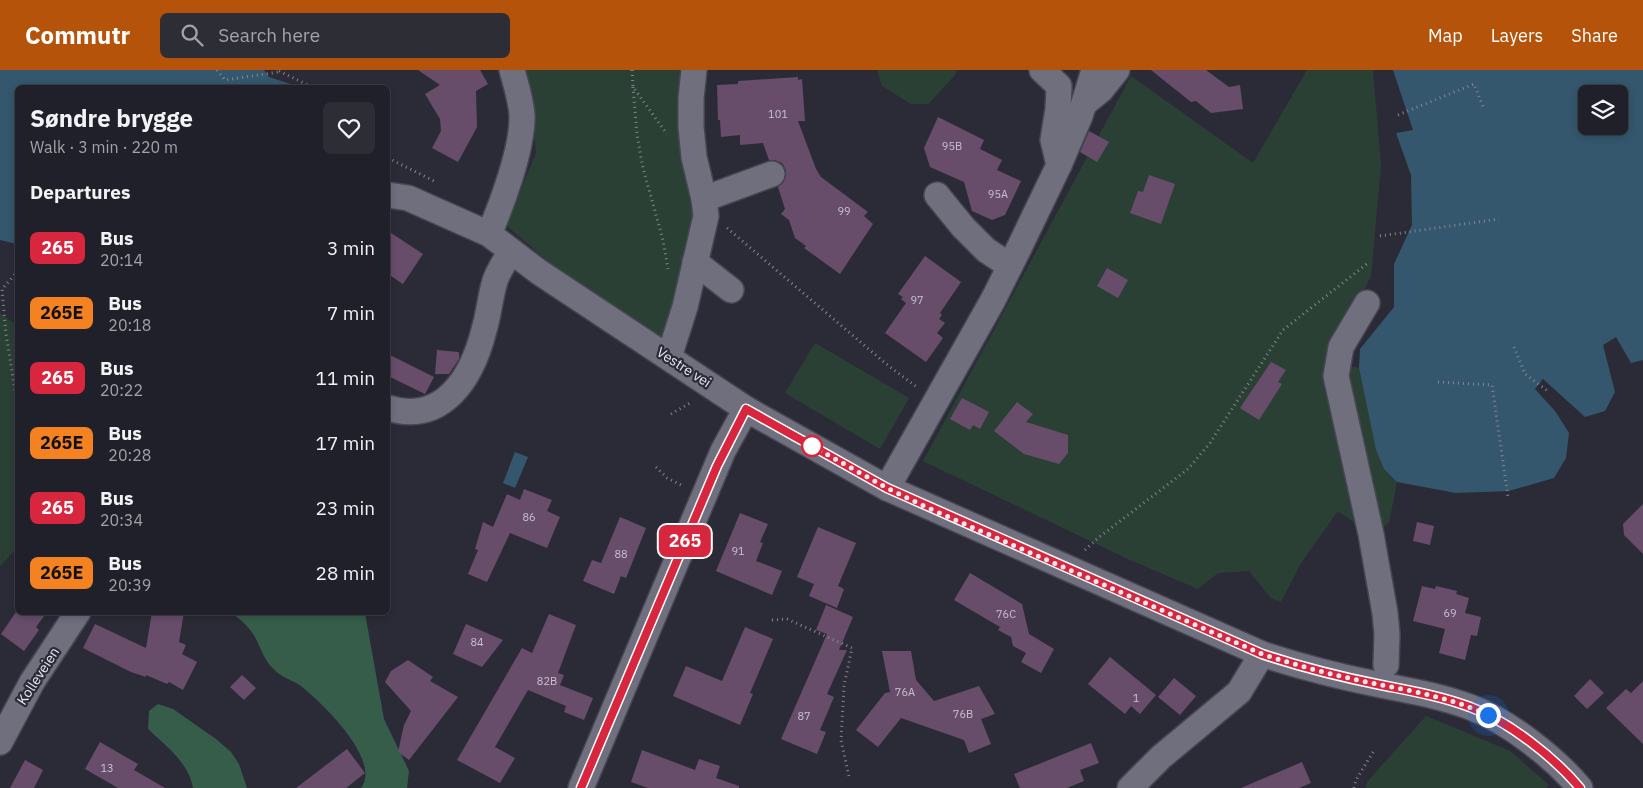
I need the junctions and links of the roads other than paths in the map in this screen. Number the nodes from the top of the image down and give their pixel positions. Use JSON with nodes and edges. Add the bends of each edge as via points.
{"nodes":[{"id":1,"x":512,"y":70,"type":"edge"},
{"id":2,"x":694,"y":70,"type":"edge"},
{"id":3,"x":1042,"y":70,"type":"edge"},
{"id":4,"x":1094,"y":70,"type":"edge"},
{"id":5,"x":1117,"y":70,"type":"edge"},
{"id":6,"x":1085,"y":103,"type":"junction"},
{"id":7,"x":1059,"y":165,"type":"junction"},
{"id":8,"x":772,"y":174,"type":"dead end"},
{"id":9,"x":390,"y":195,"type":"edge"},
{"id":10,"x":713,"y":195,"type":"junction"},
{"id":11,"x":937,"y":195,"type":"dead end"},
{"id":12,"x":489,"y":234,"type":"junction"},
{"id":13,"x":511,"y":251,"type":"junction"},
{"id":14,"x":695,"y":262,"type":"junction"},
{"id":15,"x":1010,"y":266,"type":"junction"},
{"id":16,"x":731,"y":290,"type":"dead end"},
{"id":17,"x":1368,"y":303,"type":"dead end"},
{"id":18,"x":669,"y":357,"type":"junction"},
{"id":19,"x":390,"y":409,"type":"edge"},
{"id":20,"x":746,"y":409,"type":"junction"},
{"id":21,"x":887,"y":488,"type":"junction"},
{"id":22,"x":76,"y":615,"type":"edge"},
{"id":23,"x":1262,"y":654,"type":"junction"},
{"id":24,"x":1386,"y":665,"type":"dead end"},
{"id":25,"x":0,"y":742,"type":"edge"},
{"id":26,"x":581,"y":788,"type":"edge"},
{"id":27,"x":1130,"y":788,"type":"edge"},
{"id":28,"x":1580,"y":788,"type":"edge"}],
"edges":[{"from":1,"to":12,"type":"street","via":[[520,99],[521,131]]},
{"from":2,"to":10,"type":"street","via":[[691,98],[694,157]]},
{"from":3,"to":7,"type":"street","via":[[1059,86],[1053,140]]},
{"from":4,"to":6,"type":"street"},
{"from":5,"to":6,"type":"street"},
{"from":6,"to":7,"type":"street"},
{"from":7,"to":15,"type":"street"},
{"from":8,"to":10,"type":"street"},
{"from":9,"to":12,"type":"street","name":"Vestre vei","via":[[408,198]]},
{"from":10,"to":14,"type":"street"},
{"from":11,"to":15,"type":"street","via":[[986,250]]},
{"from":12,"to":13,"type":"street","name":"Vestre vei"},
{"from":13,"to":18,"type":"street","name":"Vestre vei"},
{"from":13,"to":19,"type":"street","via":[[495,280],[494,336],[463,381],[446,399],[426,410],[400,412]]},
{"from":14,"to":16,"type":"street"},
{"from":14,"to":18,"type":"street"},
{"from":15,"to":21,"type":"street"},
{"from":17,"to":24,"type":"street","via":[[1341,348],[1336,376],[1385,612]]},
{"from":18,"to":20,"type":"street","name":"Vestre vei"},
{"from":20,"to":21,"type":"street","name":"Vestre vei"},
{"from":20,"to":26,"type":"street","via":[[723,451]]},
{"from":21,"to":23,"type":"street","name":"Vestre vei"},
{"from":22,"to":25,"type":"street","name":"Kolleveien","via":[[32,682]]},
{"from":23,"to":27,"type":"street","via":[[1239,692],[1161,757]]},
{"from":23,"to":28,"type":"street","name":"Vestre vei","via":[[1296,666],[1419,691],[1472,707],[1504,724],[1539,749]]}]}
